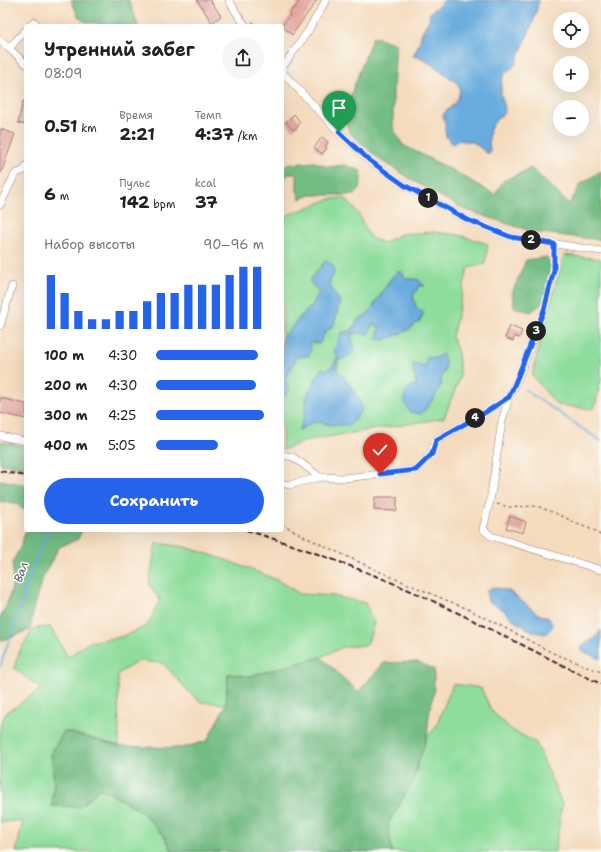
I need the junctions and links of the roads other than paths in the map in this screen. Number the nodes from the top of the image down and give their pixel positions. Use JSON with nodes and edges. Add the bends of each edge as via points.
{"nodes":[{"id":1,"x":229,"y":0,"type":"edge"},
{"id":2,"x":326,"y":0,"type":"edge"},
{"id":3,"x":244,"y":24,"type":"edge"},
{"id":4,"x":24,"y":32,"type":"edge"},
{"id":5,"x":0,"y":40,"type":"edge"},
{"id":6,"x":9,"y":48,"type":"junction"},
{"id":7,"x":24,"y":62,"type":"edge"},
{"id":8,"x":284,"y":65,"type":"edge"},
{"id":9,"x":284,"y":74,"type":"edge"},
{"id":10,"x":24,"y":170,"type":"edge"},
{"id":11,"x":0,"y":205,"type":"edge"},
{"id":12,"x":554,"y":244,"type":"junction"},
{"id":13,"x":601,"y":250,"type":"edge"},
{"id":14,"x":12,"y":286,"type":"dead end"},
{"id":15,"x":0,"y":326,"type":"edge"},
{"id":16,"x":509,"y":397,"type":"junction"},
{"id":17,"x":0,"y":436,"type":"edge"},
{"id":18,"x":24,"y":441,"type":"edge"},
{"id":19,"x":284,"y":455,"type":"edge"},
{"id":20,"x":320,"y":477,"type":"junction"},
{"id":21,"x":284,"y":483,"type":"edge"},
{"id":22,"x":601,"y":570,"type":"edge"}],
"edges":[{"from":1,"to":3,"type":"street"},
{"from":2,"to":8,"type":"street"},
{"from":4,"to":6,"type":"street"},
{"from":5,"to":6,"type":"street"},
{"from":6,"to":7,"type":"street"},
{"from":9,"to":12,"type":"street","via":[[369,160],[404,185],[468,220],[511,237]]},
{"from":10,"to":11,"type":"street","via":[[15,174]]},
{"from":12,"to":13,"type":"street"},
{"from":12,"to":16,"type":"street","via":[[554,270],[544,310]]},
{"from":14,"to":15,"type":"street"},
{"from":16,"to":20,"type":"street","via":[[436,440],[432,454],[416,470],[344,478]]},
{"from":16,"to":22,"type":"street","via":[[502,421],[490,501],[483,529],[491,536]]},
{"from":17,"to":18,"type":"street"},
{"from":19,"to":20,"type":"street","via":[[293,457]]},
{"from":20,"to":21,"type":"street"}]}
